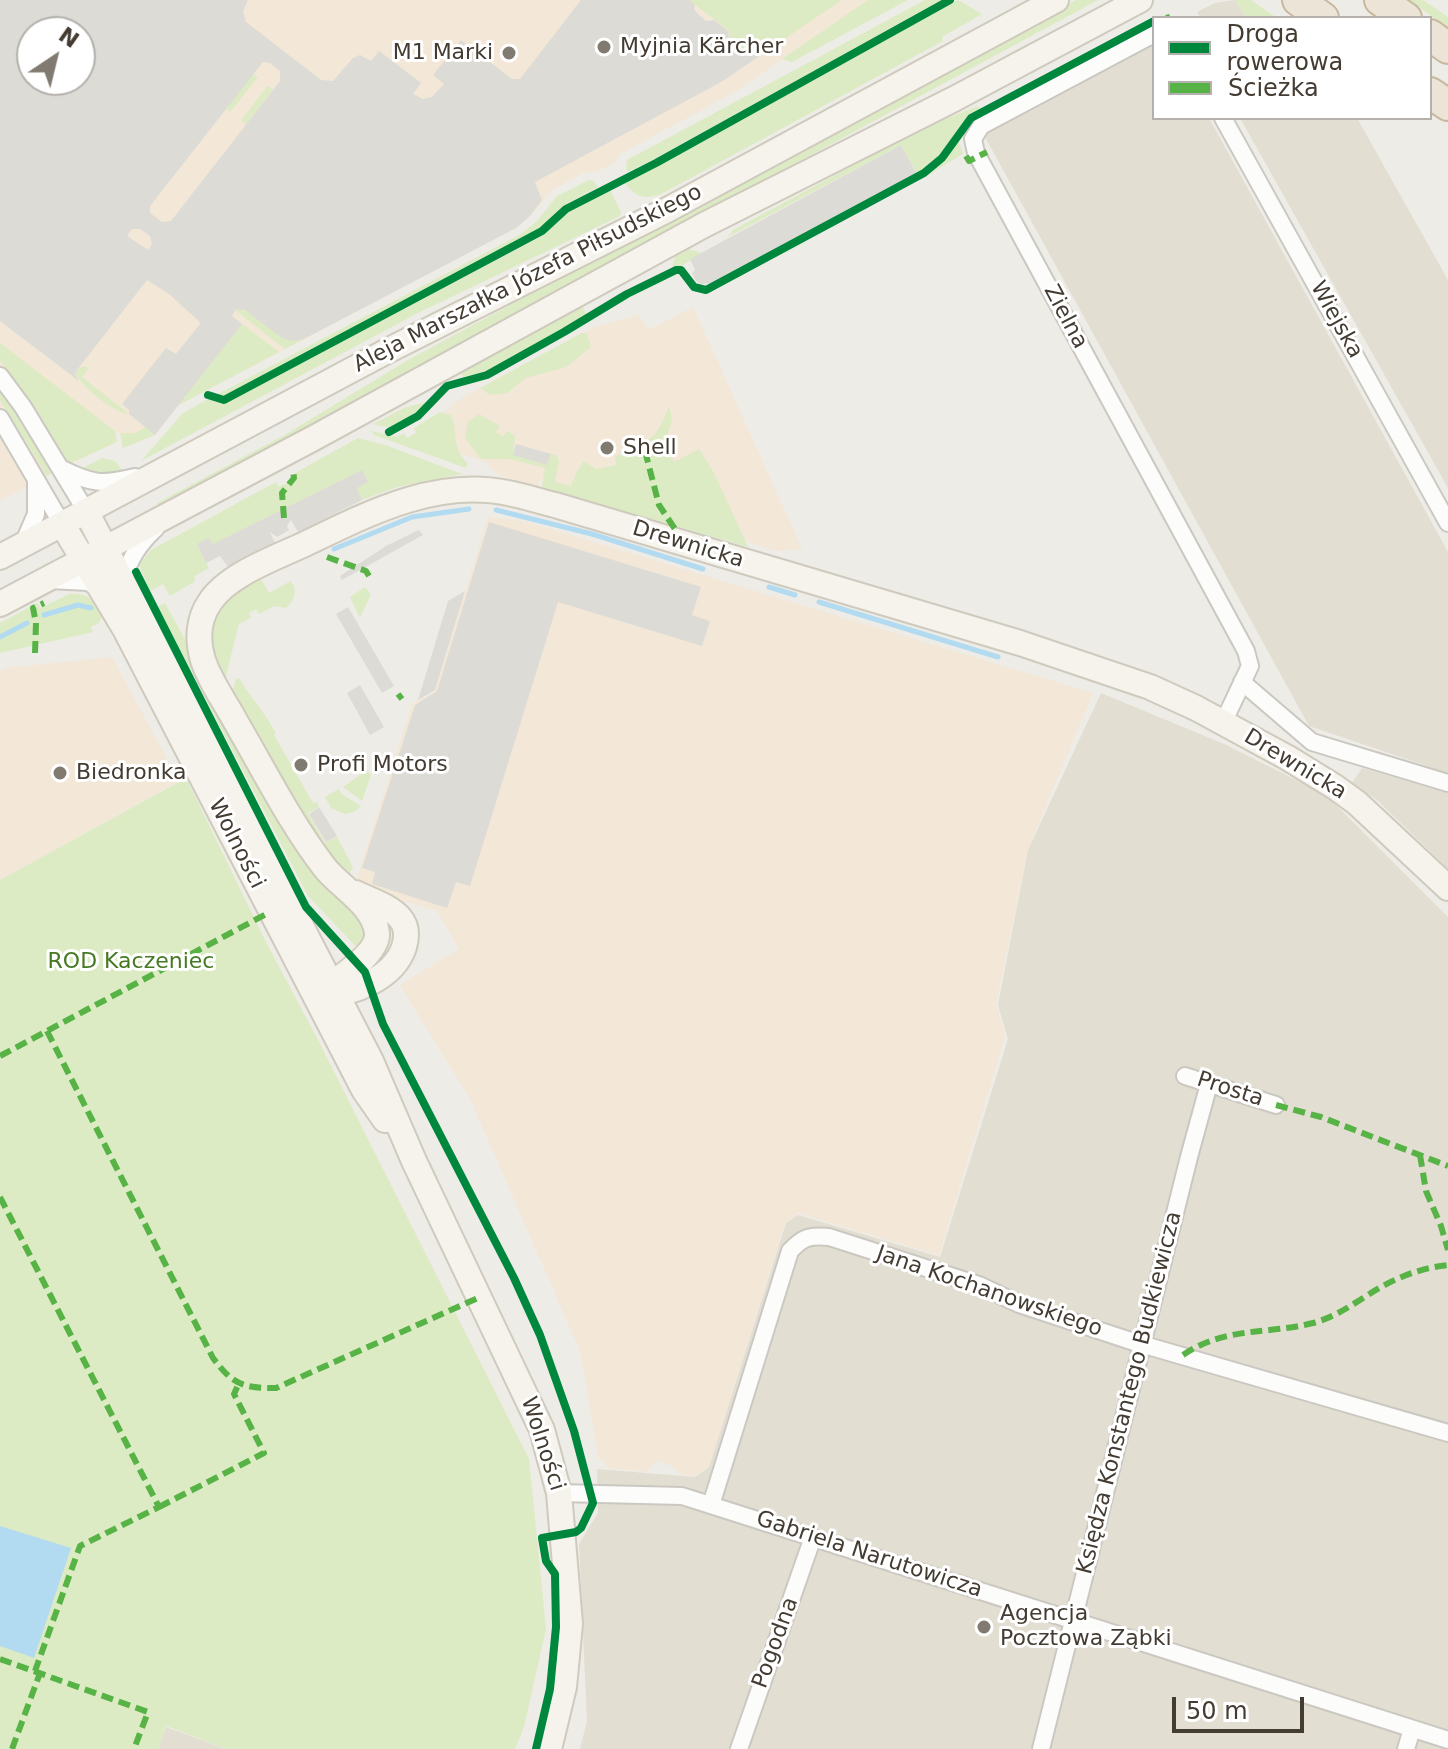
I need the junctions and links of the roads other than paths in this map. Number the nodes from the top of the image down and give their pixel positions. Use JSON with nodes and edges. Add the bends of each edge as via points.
{"nodes":[{"id":1,"x":1056,"y":0,"type":"edge"},
{"id":2,"x":1140,"y":0,"type":"edge"},
{"id":3,"x":1298,"y":0,"type":"edge"},
{"id":4,"x":1380,"y":0,"type":"edge"},
{"id":5,"x":1320,"y":16,"type":"edge"},
{"id":6,"x":1403,"y":16,"type":"edge"},
{"id":7,"x":1152,"y":35,"type":"edge"},
{"id":8,"x":1224,"y":120,"type":"edge"},
{"id":9,"x":0,"y":376,"type":"edge"},
{"id":10,"x":0,"y":418,"type":"edge"},
{"id":11,"x":60,"y":469,"type":"junction"},
{"id":12,"x":165,"y":469,"type":"junction"},
{"id":13,"x":36,"y":480,"type":"junction"},
{"id":14,"x":86,"y":511,"type":"junction"},
{"id":15,"x":171,"y":514,"type":"junction"},
{"id":16,"x":1448,"y":523,"type":"edge"},
{"id":17,"x":62,"y":524,"type":"junction"},
{"id":18,"x":23,"y":545,"type":"junction"},
{"id":19,"x":96,"y":554,"type":"junction"},
{"id":20,"x":0,"y":557,"type":"edge"},
{"id":21,"x":45,"y":580,"type":"junction"},
{"id":22,"x":114,"y":586,"type":"junction"},
{"id":23,"x":0,"y":604,"type":"edge"},
{"id":24,"x":1242,"y":682,"type":"junction"},
{"id":25,"x":1223,"y":723,"type":"junction"},
{"id":26,"x":1448,"y":783,"type":"edge"},
{"id":27,"x":1448,"y":888,"type":"edge"},
{"id":28,"x":328,"y":991,"type":"junction"},
{"id":29,"x":1185,"y":1076,"type":"dead end"},
{"id":30,"x":1209,"y":1084,"type":"junction"},
{"id":31,"x":1276,"y":1105,"type":"dead end"},
{"id":32,"x":1143,"y":1344,"type":"junction"},
{"id":33,"x":1448,"y":1433,"type":"edge"},
{"id":34,"x":559,"y":1493,"type":"junction"},
{"id":35,"x":711,"y":1505,"type":"junction"},
{"id":36,"x":813,"y":1537,"type":"junction"},
{"id":37,"x":1073,"y":1620,"type":"junction"},
{"id":38,"x":1412,"y":1729,"type":"junction"},
{"id":39,"x":1448,"y":1740,"type":"edge"},
{"id":40,"x":549,"y":1749,"type":"edge"},
{"id":41,"x":739,"y":1749,"type":"edge"},
{"id":42,"x":1041,"y":1749,"type":"edge"},
{"id":43,"x":1406,"y":1749,"type":"edge"}],
"edges":[{"from":1,"to":12,"type":"street","name":"Aleja Marszałka Józefa Piłsudskiego","via":[[667,210]]},
{"from":2,"to":15,"type":"street","name":"Aleja Marszałka Józefa Piłsudskiego","via":[[704,225]]},
{"from":3,"to":5,"type":"highway"},
{"from":4,"to":6,"type":"highway"},
{"from":7,"to":24,"type":"street","name":"Zielna","via":[[981,126],[973,139],[978,157],[1246,651],[1250,666]]},
{"from":8,"to":16,"type":"street","name":"Wiejska"},
{"from":9,"to":11,"type":"street"},
{"from":10,"to":13,"type":"street"},
{"from":11,"to":12,"type":"street","via":[[108,484]]},
{"from":11,"to":14,"type":"street"},
{"from":12,"to":14,"type":"street","name":"Aleja Marszałka Józefa Piłsudskiego"},
{"from":13,"to":17,"type":"street"},
{"from":13,"to":18,"type":"street","via":[[36,514]]},
{"from":14,"to":17,"type":"street","name":"Aleja Marszałka Józefa Piłsudskiego"},
{"from":14,"to":19,"type":"street","name":"Wolności"},
{"from":15,"to":19,"type":"street","name":"Aleja Marszałka Józefa Piłsudskiego"},
{"from":15,"to":22,"type":"street","via":[[141,542]]},
{"from":17,"to":18,"type":"street","name":"Aleja Marszałka Józefa Piłsudskiego"},
{"from":17,"to":19,"type":"street","name":"Wolności"},
{"from":18,"to":20,"type":"street","name":"Aleja Marszałka Józefa Piłsudskiego"},
{"from":19,"to":21,"type":"street","name":"Aleja Marszałka Józefa Piłsudskiego"},
{"from":19,"to":22,"type":"street","name":"Wolności"},
{"from":21,"to":22,"type":"street"},
{"from":21,"to":23,"type":"street","name":"Aleja Marszałka Józefa Piłsudskiego"},
{"from":22,"to":28,"type":"street","name":"Wolności"},
{"from":24,"to":25,"type":"street","name":"Zielna"},
{"from":24,"to":26,"type":"street","via":[[1312,742]]},
{"from":25,"to":27,"type":"street","name":"Drewnicka","via":[[1335,787]]},
{"from":25,"to":28,"type":"street","name":"Drewnicka","via":[[1150,687],[1083,663],[555,505],[506,492],[429,494],[377,510],[234,580],[209,603],[200,627],[200,650],[210,676],[306,840],[328,872],[394,912],[406,930],[402,954],[392,969],[356,988]]},
{"from":28,"to":34,"type":"street","name":"Wolności","via":[[371,1061],[529,1399]]},
{"from":29,"to":30,"type":"street","name":"Prosta"},
{"from":30,"to":31,"type":"street","name":"Prosta"},
{"from":30,"to":32,"type":"street","name":"Księdza Konstantego Budkiewicza"},
{"from":32,"to":33,"type":"street","name":"Jana Kochanowskiego"},
{"from":32,"to":35,"type":"street","name":"Jana Kochanowskiego","via":[[829,1237],[801,1239],[790,1251]]},
{"from":32,"to":37,"type":"street","name":"Księdza Konstantego Budkiewicza"},
{"from":34,"to":35,"type":"street","name":"Gabriela Narutowicza","via":[[682,1496]]},
{"from":34,"to":40,"type":"street","name":"Wolności","via":[[570,1624],[564,1687]]},
{"from":35,"to":36,"type":"street","name":"Gabriela Narutowicza"},
{"from":36,"to":37,"type":"street","name":"Gabriela Narutowicza"},
{"from":36,"to":41,"type":"street","name":"Pogodna"},
{"from":37,"to":38,"type":"street","name":"Gabriela Narutowicza"},
{"from":37,"to":42,"type":"street","name":"Księdza Konstantego Budkiewicza"},
{"from":38,"to":39,"type":"street","name":"Gabriela Narutowicza"},
{"from":38,"to":43,"type":"street"}]}
